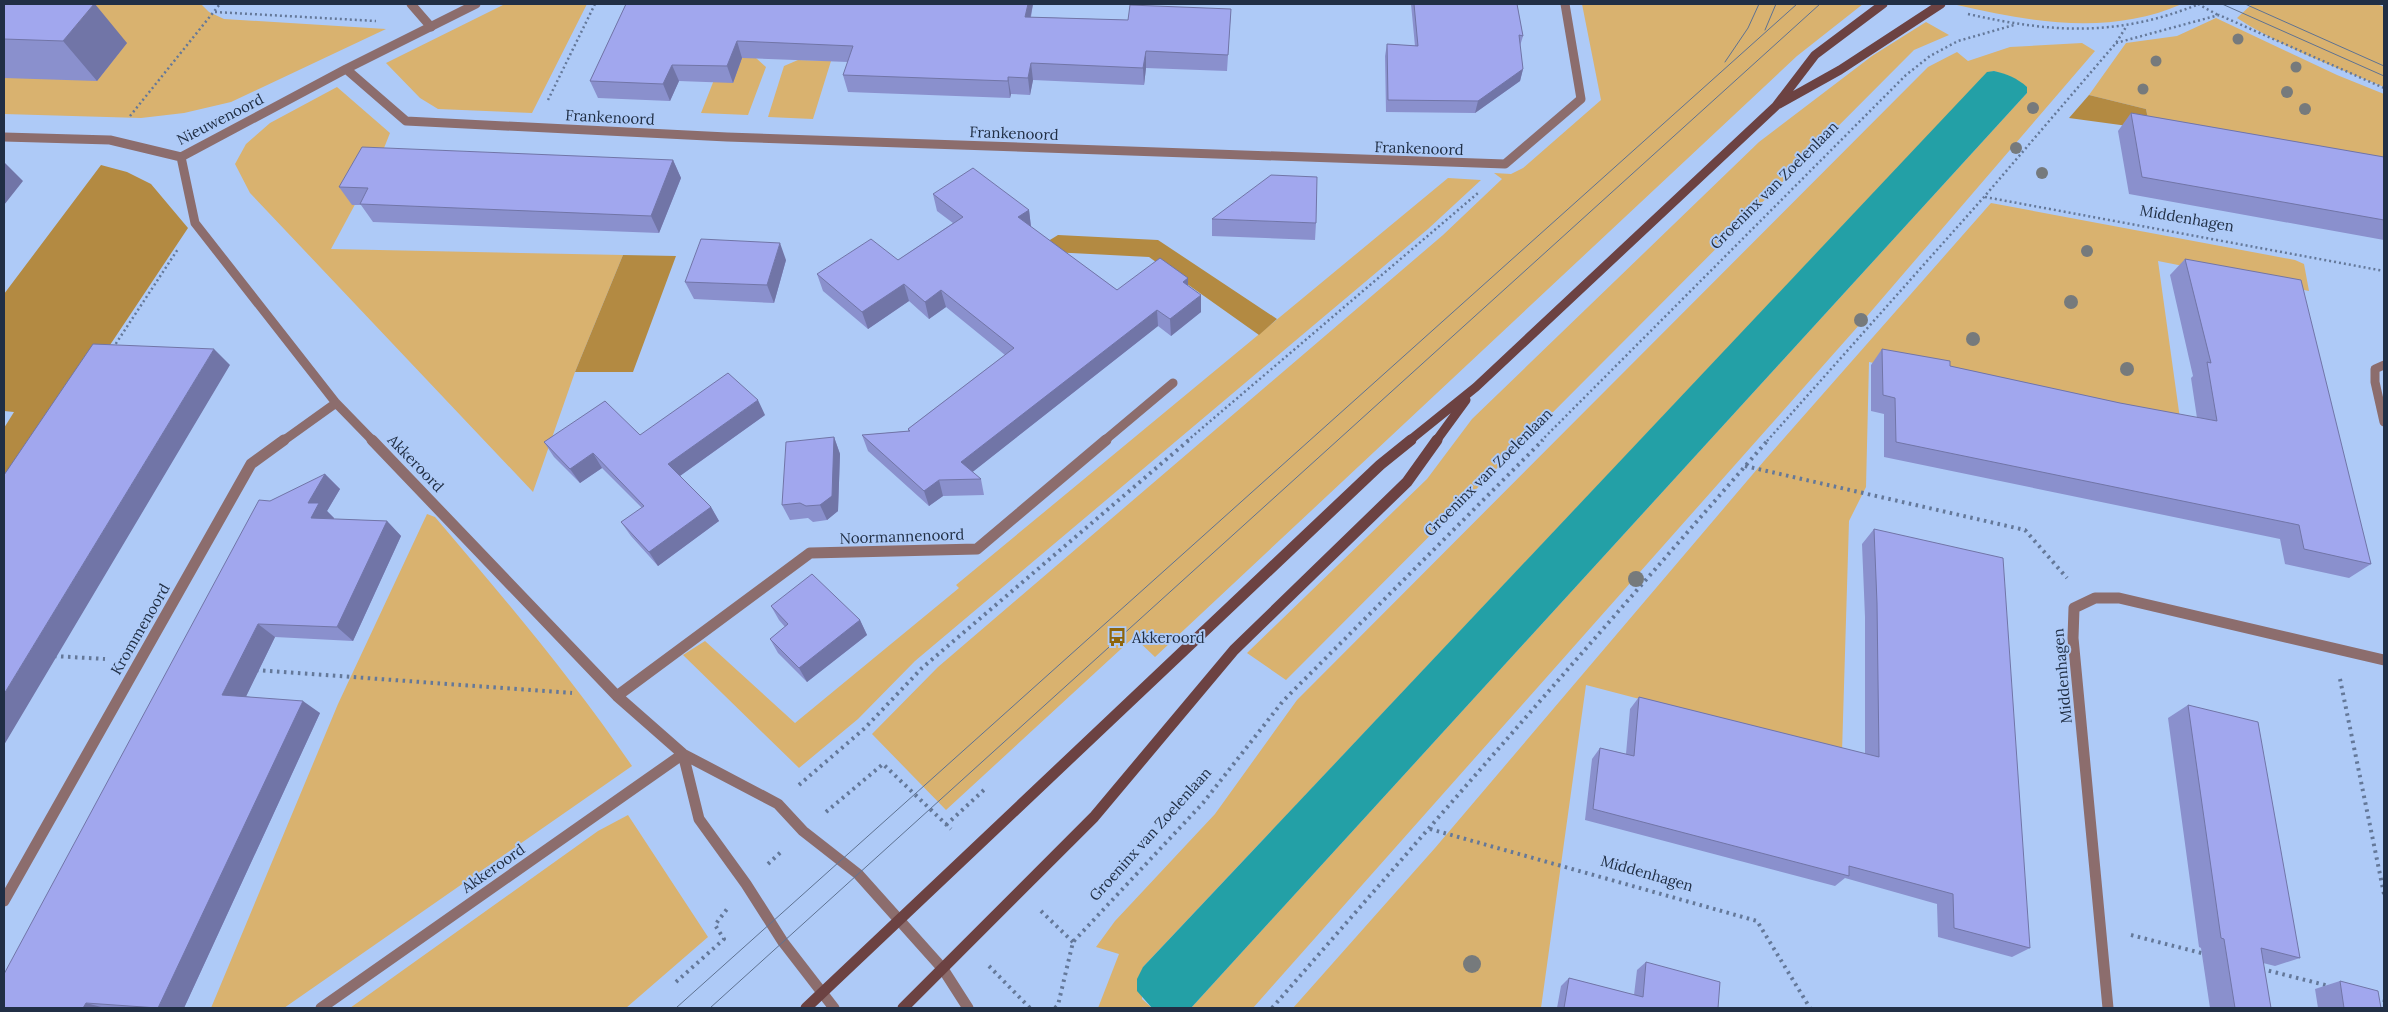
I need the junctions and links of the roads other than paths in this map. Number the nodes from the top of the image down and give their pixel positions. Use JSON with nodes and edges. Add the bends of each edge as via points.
{"nodes":[{"id":1,"x":411,"y":4,"type":"edge"},
{"id":2,"x":476,"y":4,"type":"edge"},
{"id":3,"x":1565,"y":4,"type":"edge"},
{"id":4,"x":1883,"y":4,"type":"edge"},
{"id":5,"x":1939,"y":5,"type":"edge"},
{"id":6,"x":431,"y":27,"type":"junction"},
{"id":7,"x":346,"y":69,"type":"junction"},
{"id":8,"x":1776,"y":106,"type":"junction"},
{"id":9,"x":4,"y":137,"type":"edge"},
{"id":10,"x":181,"y":157,"type":"junction"},
{"id":11,"x":2384,"y":365,"type":"edge"},
{"id":12,"x":1174,"y":383,"type":"dead end"},
{"id":13,"x":1476,"y":387,"type":"junction"},
{"id":14,"x":336,"y":403,"type":"junction"},
{"id":15,"x":2384,"y":422,"type":"edge"},
{"id":16,"x":2384,"y":660,"type":"edge"},
{"id":17,"x":617,"y":696,"type":"junction"},
{"id":18,"x":683,"y":754,"type":"junction"},
{"id":19,"x":4,"y":901,"type":"edge"},
{"id":20,"x":899,"y":920,"type":"junction"},
{"id":21,"x":942,"y":969,"type":"junction"},
{"id":22,"x":821,"y":994,"type":"junction"},
{"id":23,"x":321,"y":1008,"type":"edge"},
{"id":24,"x":806,"y":1008,"type":"edge"},
{"id":25,"x":834,"y":1008,"type":"edge"},
{"id":26,"x":903,"y":1008,"type":"edge"},
{"id":27,"x":968,"y":1008,"type":"edge"},
{"id":28,"x":2108,"y":1008,"type":"edge"}],
"edges":[{"from":1,"to":6,"type":"street"},
{"from":2,"to":6,"type":"street","name":"Nieuwenoord"},
{"from":3,"to":7,"type":"street","name":"Frankenoord","via":[[1581,99],[1505,164],[726,137],[406,121]]},
{"from":4,"to":8,"type":"main road","via":[[1815,54]]},
{"from":5,"to":8,"type":"main road","via":[[1840,70]]},
{"from":6,"to":7,"type":"street","name":"Nieuwenoord"},
{"from":7,"to":10,"type":"street","name":"Nieuwenoord"},
{"from":8,"to":13,"type":"main road"},
{"from":9,"to":10,"type":"street","name":"Nieuwenoord","via":[[110,140]]},
{"from":10,"to":14,"type":"street","name":"Akkeroord","via":[[195,223]]},
{"from":11,"to":15,"type":"street","via":[[2375,369],[2375,382]]},
{"from":12,"to":17,"type":"street","name":"Noormannenoord","via":[[977,549],[810,553]]},
{"from":13,"to":20,"type":"main road","via":[[1380,465]]},
{"from":13,"to":21,"type":"main road","via":[[1407,482],[1234,650],[1094,818]]},
{"from":14,"to":17,"type":"street","name":"Akkeroord"},
{"from":14,"to":19,"type":"street","name":"Krommenoord","via":[[251,464]]},
{"from":16,"to":28,"type":"street","name":"Middenhagen","via":[[2119,598],[2105,596],[2086,600],[2074,608],[2073,638]]},
{"from":17,"to":18,"type":"street","name":"Akkeroord"},
{"from":18,"to":20,"type":"street","name":"Akkeroord","via":[[778,804],[803,831],[858,874]]},
{"from":18,"to":22,"type":"street","via":[[699,818]]},
{"from":18,"to":23,"type":"street","name":"Akkeroord"},
{"from":20,"to":21,"type":"street","name":"Akkeroord"},
{"from":20,"to":22,"type":"main road"},
{"from":21,"to":26,"type":"main road"},
{"from":21,"to":27,"type":"street","name":"Akkeroord"},
{"from":22,"to":24,"type":"main road"},
{"from":22,"to":25,"type":"street"}]}
